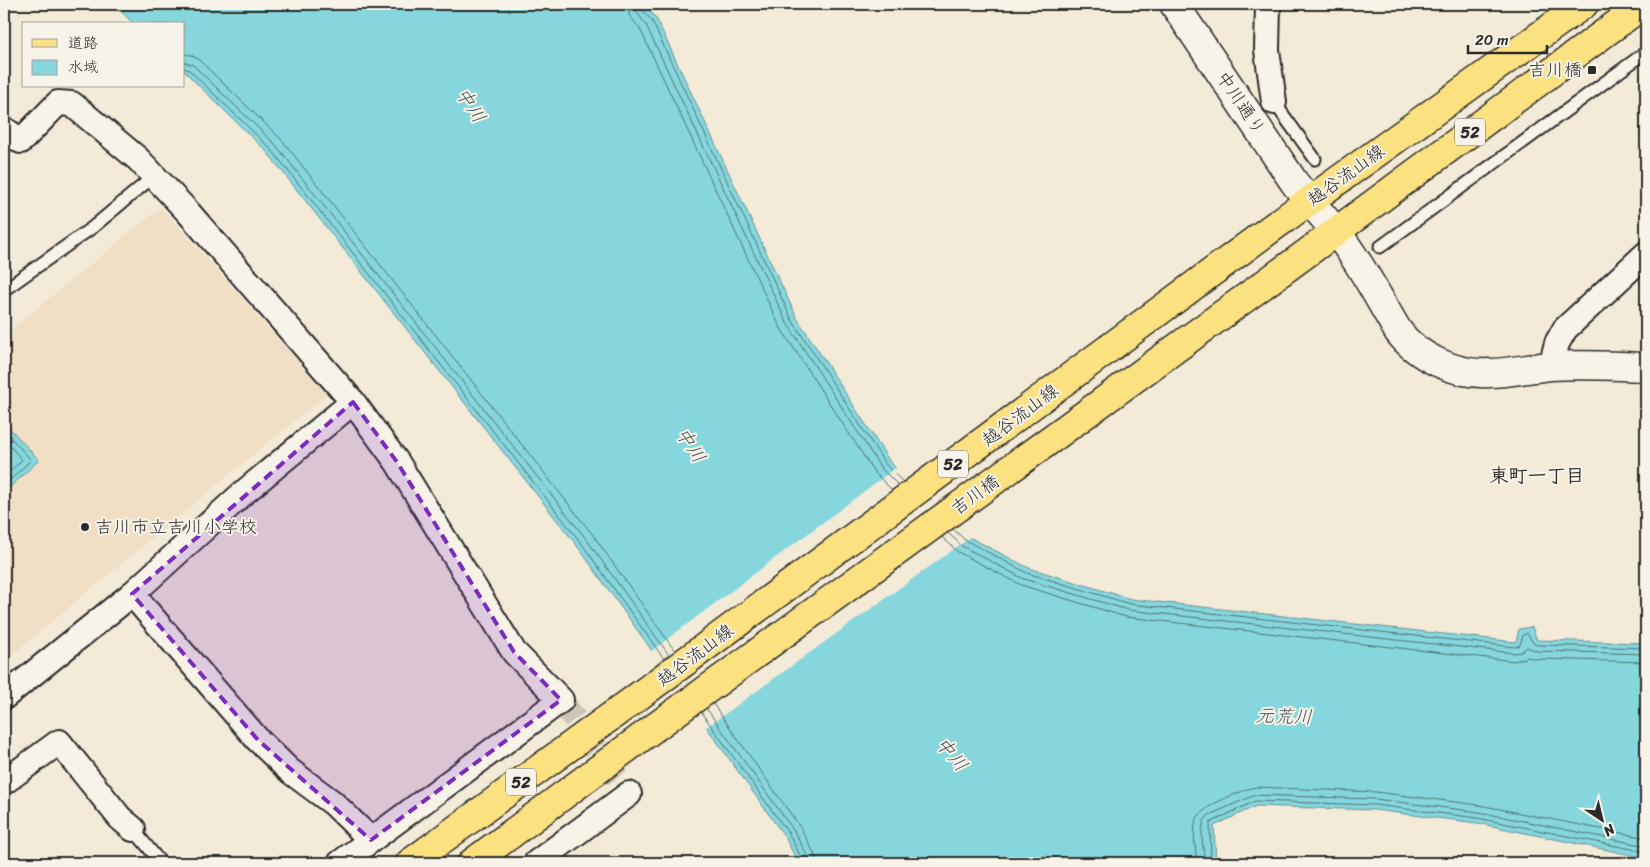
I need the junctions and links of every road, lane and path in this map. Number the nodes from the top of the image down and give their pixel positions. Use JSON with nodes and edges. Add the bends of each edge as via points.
{"nodes":[{"id":1,"x":1174,"y":4,"type":"edge"},
{"id":2,"x":1268,"y":4,"type":"edge"},
{"id":3,"x":1584,"y":4,"type":"edge"},
{"id":4,"x":1644,"y":4,"type":"edge"},
{"id":5,"x":1646,"y":52,"type":"edge"},
{"id":6,"x":1274,"y":102,"type":"joint"},
{"id":7,"x":4,"y":129,"type":"edge"},
{"id":8,"x":1315,"y":159,"type":"dead end"},
{"id":9,"x":154,"y":176,"type":"junction"},
{"id":10,"x":1308,"y":202,"type":"junction"},
{"id":11,"x":1336,"y":232,"type":"junction"},
{"id":12,"x":1380,"y":247,"type":"dead end"},
{"id":13,"x":1646,"y":254,"type":"edge"},
{"id":14,"x":4,"y":290,"type":"edge"},
{"id":15,"x":1551,"y":366,"type":"junction"},
{"id":16,"x":1646,"y":367,"type":"edge"},
{"id":17,"x":353,"y":402,"type":"junction"},
{"id":18,"x":132,"y":594,"type":"junction"},
{"id":19,"x":4,"y":697,"type":"edge"},
{"id":20,"x":4,"y":782,"type":"edge"},
{"id":21,"x":628,"y":794,"type":"dead end"},
{"id":22,"x":133,"y":829,"type":"joint"},
{"id":23,"x":371,"y":840,"type":"junction"},
{"id":24,"x":161,"y":863,"type":"edge"},
{"id":25,"x":340,"y":863,"type":"edge"},
{"id":26,"x":410,"y":863,"type":"edge"},
{"id":27,"x":472,"y":863,"type":"edge"},
{"id":28,"x":536,"y":863,"type":"edge"}],
"edges":[{"from":1,"to":10,"type":"street","name":"中川通り"},
{"from":2,"to":6,"type":"street","via":[[1267,50]]},
{"from":3,"to":10,"type":"main road","name":"越谷流山線","number":"52"},
{"from":4,"to":11,"type":"main road","number":"52"},
{"from":5,"to":12,"type":"lane"},
{"from":6,"to":8,"type":"lane"},
{"from":7,"to":9,"type":"street","via":[[21,141],[58,103],[72,104],[132,153]]},
{"from":9,"to":14,"type":"lane","via":[[93,227]]},
{"from":9,"to":17,"type":"street"},
{"from":10,"to":11,"type":"street","name":"中川通り"},
{"from":10,"to":26,"type":"main road","name":"越谷流山線","number":"52"},
{"from":11,"to":15,"type":"street","name":"中川通り","via":[[1398,331],[1428,357],[1474,373]]},
{"from":11,"to":27,"type":"main road","name":"吉川橋","number":"52"},
{"from":13,"to":15,"type":"street","via":[[1565,329]]},
{"from":15,"to":16,"type":"street","name":"中川通り"},
{"from":17,"to":18,"type":"street","via":[[242,494]]},
{"from":17,"to":23,"type":"street","via":[[397,462],[514,652],[561,700]]},
{"from":18,"to":19,"type":"street"},
{"from":18,"to":23,"type":"street","via":[[258,740],[290,771],[333,803]]},
{"from":20,"to":22,"type":"street","via":[[59,742],[120,818]]},
{"from":21,"to":28,"type":"street"},
{"from":22,"to":24,"type":"lane"},
{"from":23,"to":25,"type":"street"}]}
